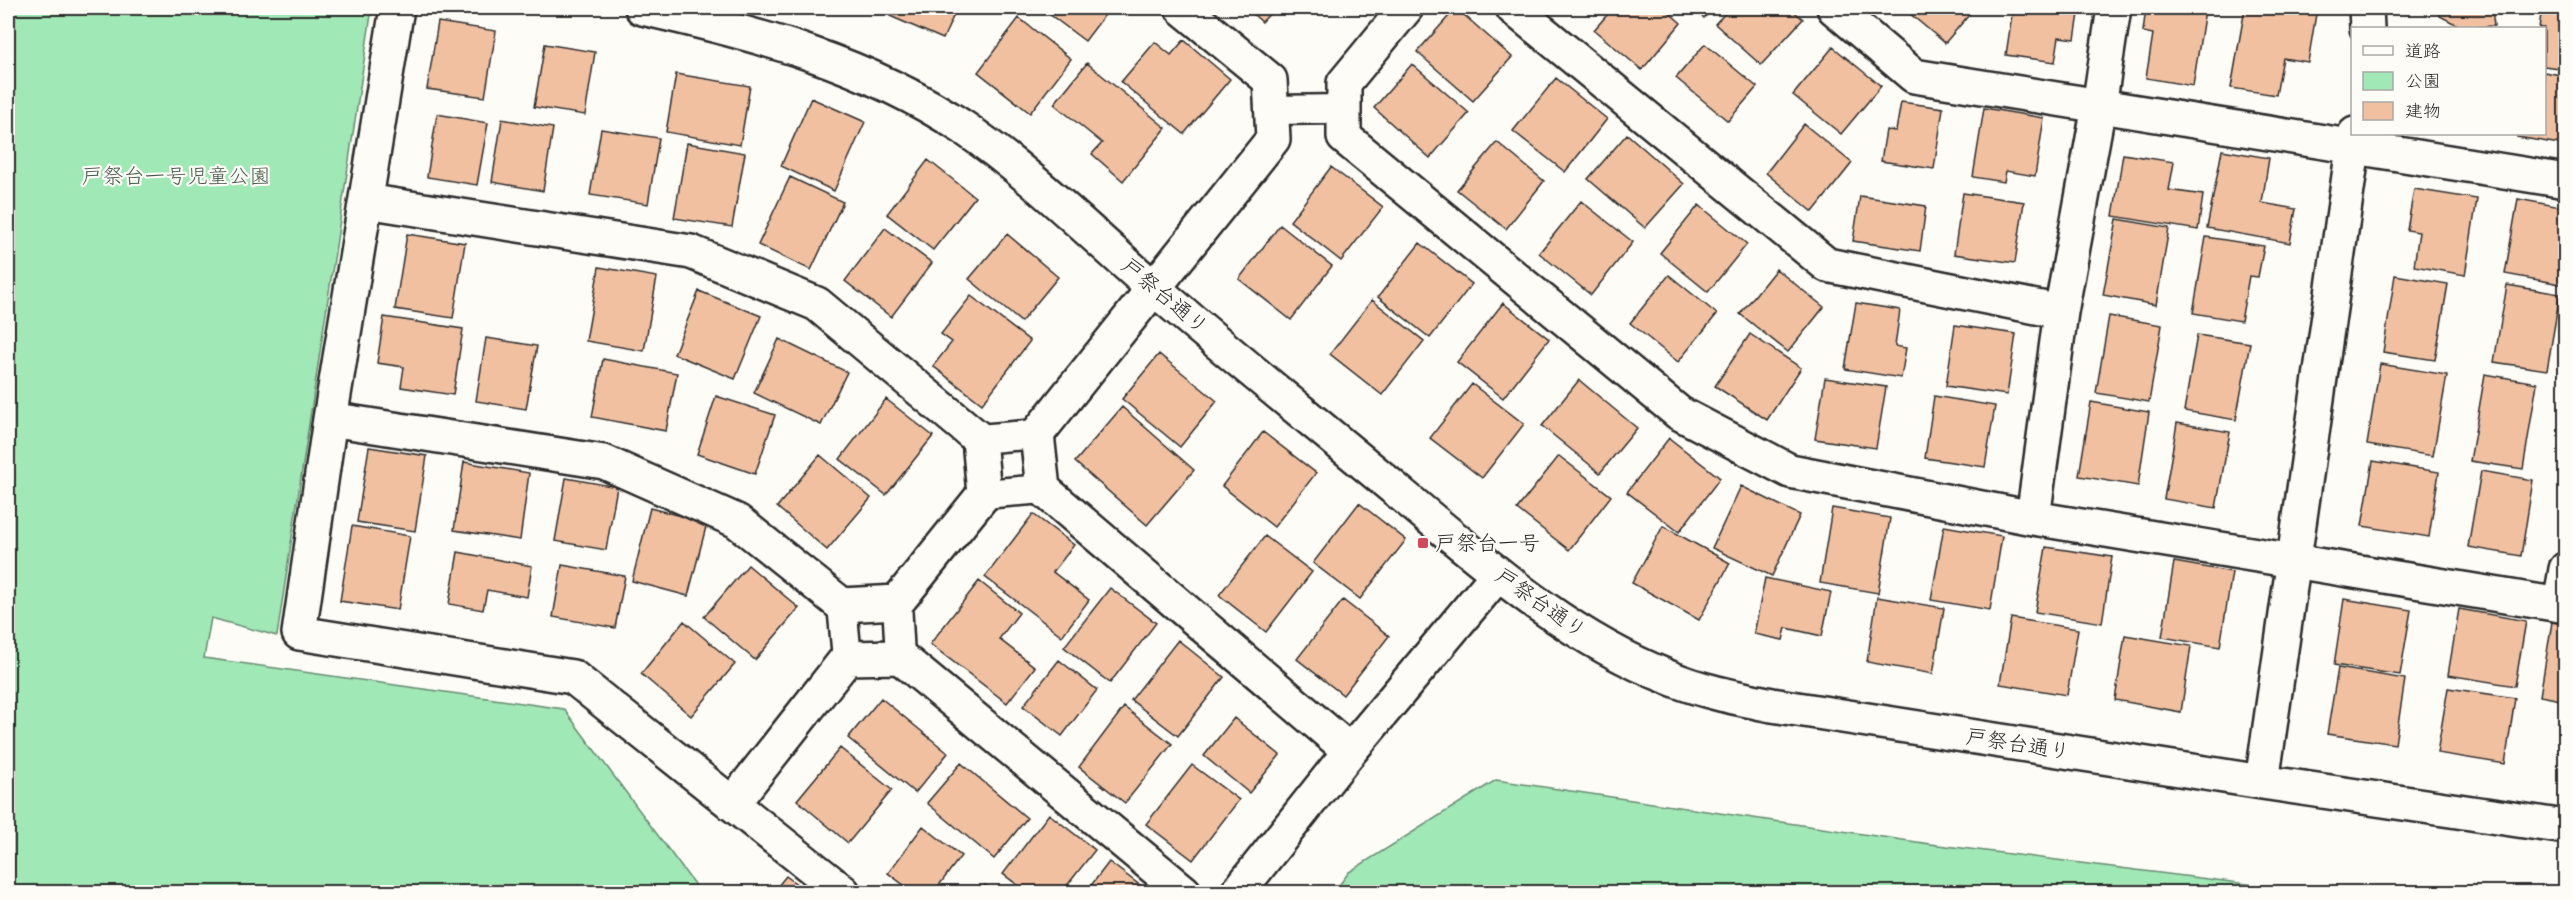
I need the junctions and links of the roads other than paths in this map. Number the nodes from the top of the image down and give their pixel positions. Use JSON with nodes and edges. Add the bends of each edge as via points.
{"nodes":[{"id":1,"x":397,"y":8,"type":"edge"},
{"id":2,"x":642,"y":8,"type":"edge"},
{"id":3,"x":1182,"y":8,"type":"edge"},
{"id":4,"x":1406,"y":8,"type":"edge"},
{"id":5,"x":1513,"y":8,"type":"edge"},
{"id":6,"x":1834,"y":8,"type":"edge"},
{"id":7,"x":2114,"y":8,"type":"edge"},
{"id":8,"x":2366,"y":8,"type":"edge"},
{"id":9,"x":2367,"y":27,"type":"edge"},
{"id":10,"x":2099,"y":106,"type":"junction"},
{"id":11,"x":1344,"y":109,"type":"junction"},
{"id":12,"x":1272,"y":110,"type":"junction"},
{"id":13,"x":2354,"y":141,"type":"edge"},
{"id":14,"x":2565,"y":181,"type":"edge"},
{"id":15,"x":366,"y":201,"type":"junction"},
{"id":16,"x":1153,"y":288,"type":"junction"},
{"id":17,"x":2061,"y":312,"type":"junction"},
{"id":18,"x":330,"y":419,"type":"junction"},
{"id":19,"x":1037,"y":434,"type":"junction"},
{"id":20,"x":979,"y":439,"type":"junction"},
{"id":21,"x":1043,"y":489,"type":"junction"},
{"id":22,"x":984,"y":494,"type":"junction"},
{"id":23,"x":2033,"y":518,"type":"junction"},
{"id":24,"x":2295,"y":561,"type":"junction"},
{"id":25,"x":2565,"y":569,"type":"edge"},
{"id":26,"x":1498,"y":574,"type":"junction"},
{"id":27,"x":897,"y":602,"type":"junction"},
{"id":28,"x":842,"y":605,"type":"junction"},
{"id":29,"x":2563,"y":605,"type":"edge"},
{"id":30,"x":900,"y":657,"type":"junction"},
{"id":31,"x":847,"y":658,"type":"junction"},
{"id":32,"x":1350,"y":751,"type":"junction"},
{"id":33,"x":2262,"y":783,"type":"junction"},
{"id":34,"x":732,"y":804,"type":"junction"},
{"id":35,"x":2565,"y":827,"type":"edge"},
{"id":36,"x":843,"y":892,"type":"edge"},
{"id":37,"x":1184,"y":892,"type":"edge"},
{"id":38,"x":1238,"y":892,"type":"edge"}],
"edges":[{"from":1,"to":15,"type":"street"},
{"from":2,"to":16,"type":"street","name":"戸祭台通り","via":[[810,51],[909,96],[961,126],[1008,160]]},
{"from":3,"to":12,"type":"street","via":[[1270,80]]},
{"from":4,"to":11,"type":"street","via":[[1344,83]]},
{"from":5,"to":17,"type":"street","via":[[1827,265]]},
{"from":6,"to":10,"type":"street","via":[[1914,76]]},
{"from":7,"to":10,"type":"street"},
{"from":8,"to":9,"type":"street"},
{"from":10,"to":13,"type":"street"},
{"from":10,"to":17,"type":"street"},
{"from":11,"to":12,"type":"street"},
{"from":11,"to":23,"type":"street","via":[[1344,137],[1679,413],[1790,471]]},
{"from":12,"to":16,"type":"street","via":[[1273,138]]},
{"from":13,"to":14,"type":"street"},
{"from":13,"to":24,"type":"street"},
{"from":15,"to":18,"type":"street"},
{"from":15,"to":20,"type":"street","via":[[691,252],[817,304]]},
{"from":16,"to":19,"type":"street"},
{"from":16,"to":26,"type":"street","name":"戸祭台通り"},
{"from":17,"to":23,"type":"street"},
{"from":18,"to":28,"type":"street","via":[[604,462],[737,521]]},
{"from":18,"to":34,"type":"street","via":[[299,633],[573,676]]},
{"from":19,"to":20,"type":"street"},
{"from":19,"to":21,"type":"street"},
{"from":20,"to":22,"type":"street"},
{"from":21,"to":22,"type":"street"},
{"from":21,"to":32,"type":"street"},
{"from":22,"to":27,"type":"street"},
{"from":23,"to":24,"type":"street"},
{"from":24,"to":29,"type":"street"},
{"from":24,"to":33,"type":"street"},
{"from":25,"to":29,"type":"street"},
{"from":26,"to":32,"type":"street"},
{"from":26,"to":33,"type":"street","name":"戸祭台通り","via":[[1600,645],[1645,668],[1701,689],[1772,705]]},
{"from":27,"to":28,"type":"street"},
{"from":27,"to":30,"type":"street"},
{"from":28,"to":31,"type":"street"},
{"from":30,"to":31,"type":"street"},
{"from":30,"to":37,"type":"street"},
{"from":31,"to":34,"type":"street"},
{"from":32,"to":38,"type":"street"},
{"from":33,"to":35,"type":"street","name":"戸祭台通り"},
{"from":34,"to":36,"type":"street"}]}
